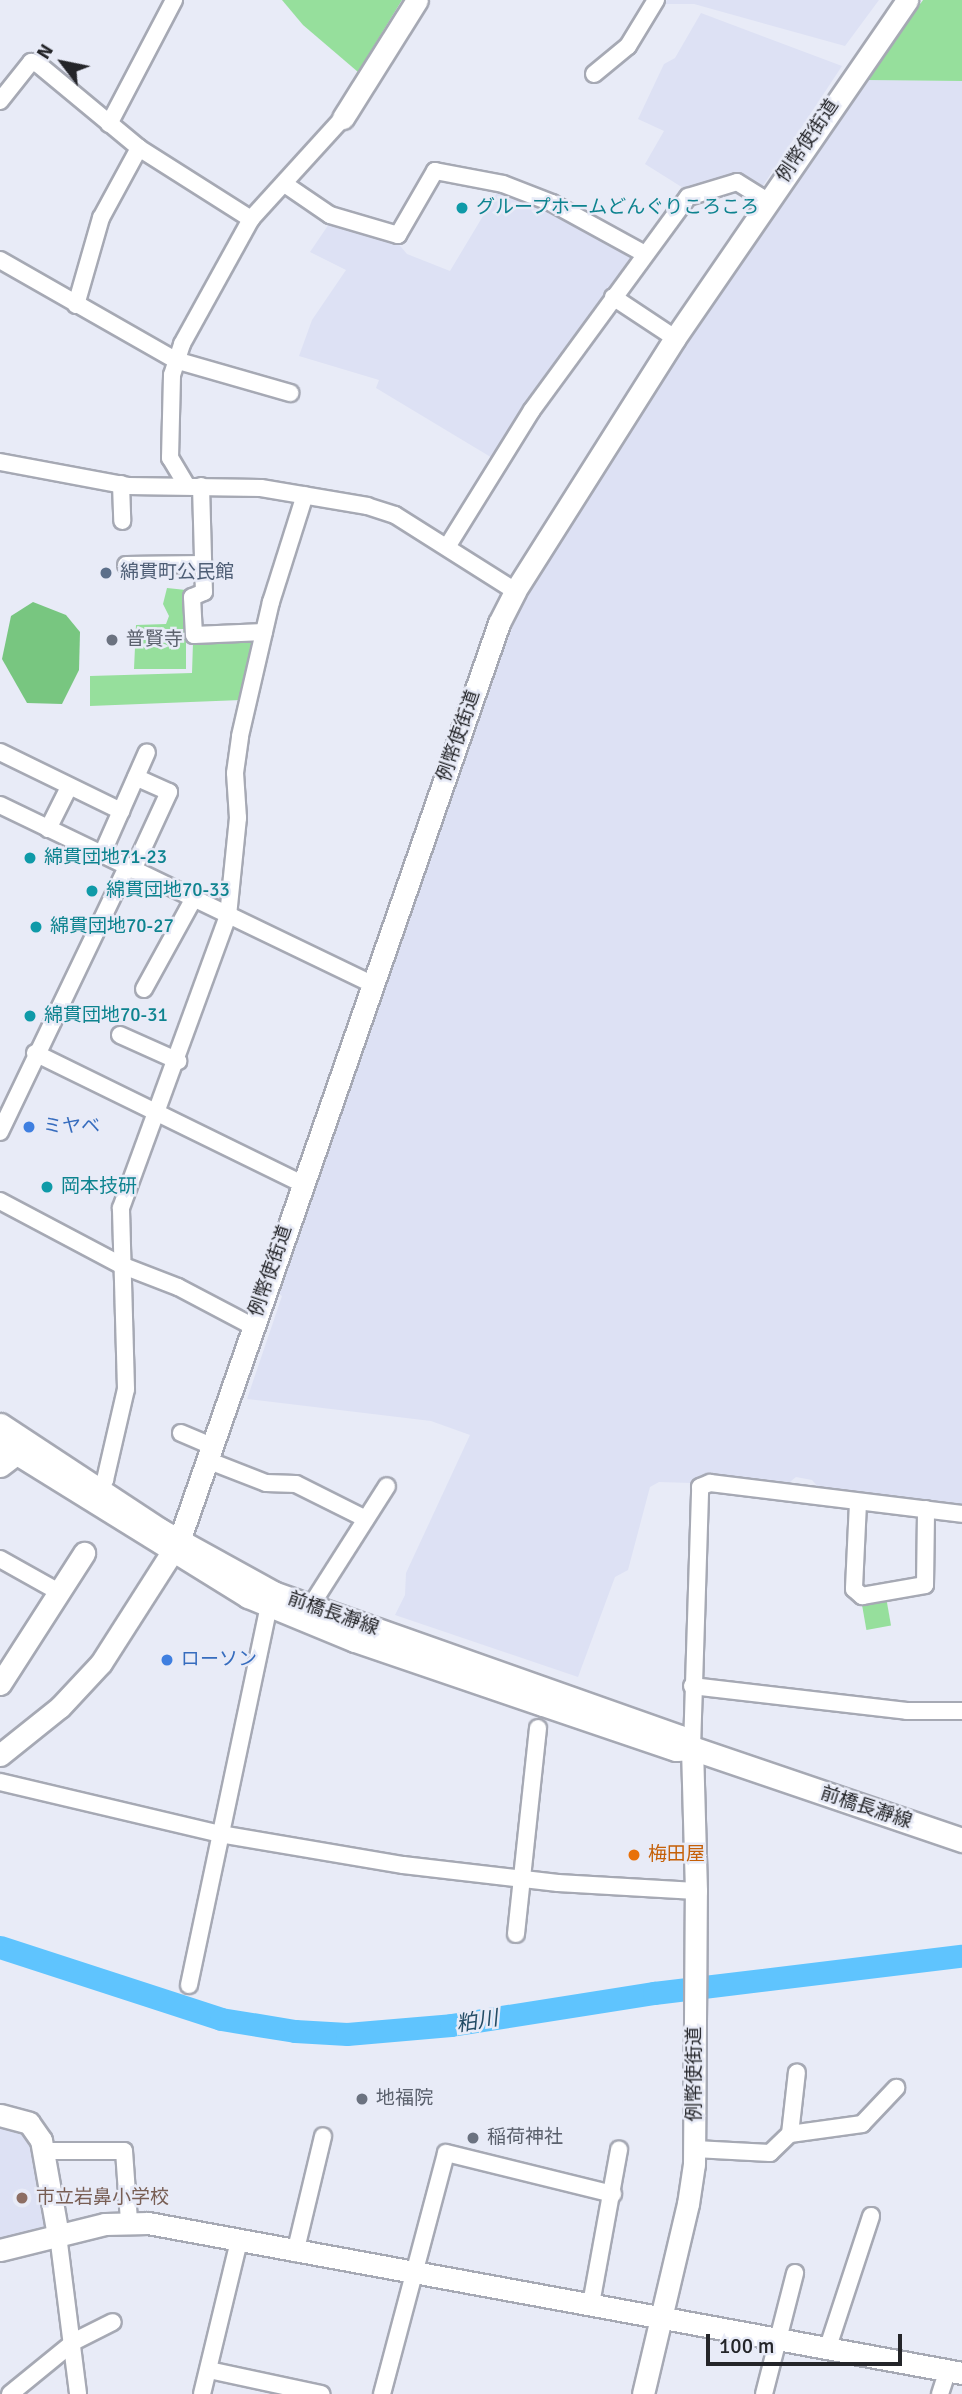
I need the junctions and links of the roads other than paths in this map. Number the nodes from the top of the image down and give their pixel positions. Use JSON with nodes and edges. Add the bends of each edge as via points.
{"nodes":[{"id":1,"x":174,"y":0,"type":"edge"},
{"id":2,"x":417,"y":0,"type":"edge"},
{"id":3,"x":656,"y":0,"type":"edge"},
{"id":4,"x":907,"y":0,"type":"edge"},
{"id":5,"x":594,"y":74,"type":"dead end"},
{"id":6,"x":0,"y":101,"type":"edge"},
{"id":7,"x":344,"y":118,"type":"joint"},
{"id":8,"x":109,"y":124,"type":"junction"},
{"id":9,"x":139,"y":148,"type":"junction"},
{"id":10,"x":286,"y":185,"type":"junction"},
{"id":11,"x":768,"y":201,"type":"junction"},
{"id":12,"x":251,"y":219,"type":"junction"},
{"id":13,"x":643,"y":253,"type":"junction"},
{"id":14,"x":0,"y":260,"type":"edge"},
{"id":15,"x":613,"y":296,"type":"junction"},
{"id":16,"x":76,"y":305,"type":"junction"},
{"id":17,"x":675,"y":338,"type":"junction"},
{"id":18,"x":175,"y":360,"type":"junction"},
{"id":19,"x":290,"y":393,"type":"dead end"},
{"id":20,"x":0,"y":462,"type":"edge"},
{"id":21,"x":121,"y":484,"type":"junction"},
{"id":22,"x":194,"y":486,"type":"junction"},
{"id":23,"x":305,"y":495,"type":"junction"},
{"id":24,"x":122,"y":521,"type":"dead end"},
{"id":25,"x":446,"y":547,"type":"junction"},
{"id":26,"x":203,"y":564,"type":"junction"},
{"id":27,"x":126,"y":565,"type":"dead end"},
{"id":28,"x":515,"y":591,"type":"junction"},
{"id":29,"x":264,"y":632,"type":"junction"},
{"id":30,"x":147,"y":752,"type":"dead end"},
{"id":31,"x":1,"y":755,"type":"edge"},
{"id":32,"x":136,"y":777,"type":"junction"},
{"id":33,"x":69,"y":787,"type":"junction"},
{"id":34,"x":0,"y":806,"type":"edge"},
{"id":35,"x":121,"y":811,"type":"junction"},
{"id":36,"x":48,"y":829,"type":"junction"},
{"id":37,"x":102,"y":854,"type":"junction"},
{"id":38,"x":130,"y":868,"type":"junction"},
{"id":39,"x":193,"y":900,"type":"junction"},
{"id":40,"x":229,"y":916,"type":"junction"},
{"id":41,"x":372,"y":984,"type":"junction"},
{"id":42,"x":144,"y":989,"type":"dead end"},
{"id":43,"x":120,"y":1035,"type":"dead end"},
{"id":44,"x":34,"y":1053,"type":"junction"},
{"id":45,"x":178,"y":1061,"type":"junction"},
{"id":46,"x":154,"y":1113,"type":"junction"},
{"id":47,"x":0,"y":1132,"type":"edge"},
{"id":48,"x":302,"y":1184,"type":"junction"},
{"id":49,"x":0,"y":1200,"type":"edge"},
{"id":50,"x":121,"y":1265,"type":"junction"},
{"id":51,"x":252,"y":1325,"type":"junction"},
{"id":52,"x":0,"y":1424,"type":"edge"},
{"id":53,"x":181,"y":1433,"type":"dead end"},
{"id":54,"x":6,"y":1453,"type":"edge"},
{"id":55,"x":209,"y":1453,"type":"junction"},
{"id":56,"x":387,"y":1486,"type":"dead end"},
{"id":57,"x":97,"y":1487,"type":"junction"},
{"id":58,"x":858,"y":1503,"type":"junction"},
{"id":59,"x":926,"y":1509,"type":"junction"},
{"id":60,"x":962,"y":1514,"type":"edge"},
{"id":61,"x":366,"y":1519,"type":"junction"},
{"id":62,"x":176,"y":1547,"type":"junction"},
{"id":63,"x":84,"y":1553,"type":"dead end"},
{"id":64,"x":0,"y":1559,"type":"edge"},
{"id":65,"x":59,"y":1592,"type":"junction"},
{"id":66,"x":270,"y":1605,"type":"junction"},
{"id":67,"x":310,"y":1607,"type":"junction"},
{"id":68,"x":0,"y":1684,"type":"edge"},
{"id":69,"x":692,"y":1686,"type":"junction"},
{"id":70,"x":962,"y":1711,"type":"edge"},
{"id":71,"x":538,"y":1728,"type":"dead end"},
{"id":72,"x":692,"y":1748,"type":"junction"},
{"id":73,"x":0,"y":1755,"type":"edge"},
{"id":74,"x":0,"y":1782,"type":"edge"},
{"id":75,"x":220,"y":1834,"type":"junction"},
{"id":76,"x":962,"y":1840,"type":"edge"},
{"id":77,"x":522,"y":1879,"type":"junction"},
{"id":78,"x":696,"y":1891,"type":"junction"},
{"id":79,"x":516,"y":1934,"type":"dead end"},
{"id":80,"x":189,"y":1985,"type":"dead end"},
{"id":81,"x":797,"y":2072,"type":"dead end"},
{"id":82,"x":896,"y":2088,"type":"dead end"},
{"id":83,"x":0,"y":2115,"type":"edge"},
{"id":84,"x":790,"y":2134,"type":"junction"},
{"id":85,"x":323,"y":2136,"type":"dead end"},
{"id":86,"x":695,"y":2149,"type":"junction"},
{"id":87,"x":619,"y":2150,"type":"dead end"},
{"id":88,"x":43,"y":2151,"type":"junction"},
{"id":89,"x":613,"y":2194,"type":"junction"},
{"id":90,"x":871,"y":2216,"type":"dead end"},
{"id":91,"x":129,"y":2221,"type":"junction"},
{"id":92,"x":58,"y":2235,"type":"junction"},
{"id":93,"x":239,"y":2241,"type":"junction"},
{"id":94,"x":0,"y":2250,"type":"edge"},
{"id":95,"x":296,"y":2253,"type":"junction"},
{"id":96,"x":795,"y":2273,"type":"dead end"},
{"id":97,"x":414,"y":2274,"type":"junction"},
{"id":98,"x":591,"y":2304,"type":"junction"},
{"id":99,"x":661,"y":2317,"type":"junction"},
{"id":100,"x":113,"y":2322,"type":"dead end"},
{"id":101,"x":778,"y":2338,"type":"junction"},
{"id":102,"x":75,"y":2341,"type":"junction"},
{"id":103,"x":828,"y":2347,"type":"junction"},
{"id":104,"x":209,"y":2370,"type":"junction"},
{"id":105,"x":955,"y":2371,"type":"edge"},
{"id":106,"x":10,"y":2394,"type":"edge"},
{"id":107,"x":78,"y":2394,"type":"edge"},
{"id":108,"x":202,"y":2394,"type":"edge"},
{"id":109,"x":321,"y":2394,"type":"edge"},
{"id":110,"x":382,"y":2394,"type":"edge"},
{"id":111,"x":643,"y":2394,"type":"edge"},
{"id":112,"x":764,"y":2394,"type":"edge"},
{"id":113,"x":940,"y":2394,"type":"edge"}],
"edges":[{"from":1,"to":8,"type":"street"},
{"from":2,"to":7,"type":"main road"},
{"from":3,"to":5,"type":"street","via":[[628,46]]},
{"from":4,"to":11,"type":"main road","name":"例幣使街道"},
{"from":6,"to":8,"type":"street","via":[[31,62]]},
{"from":7,"to":10,"type":"street"},
{"from":8,"to":9,"type":"street"},
{"from":9,"to":12,"type":"street"},
{"from":9,"to":16,"type":"street","via":[[101,218]]},
{"from":10,"to":12,"type":"street"},
{"from":10,"to":13,"type":"street","via":[[330,215],[398,235],[435,171],[503,184],[552,203]]},
{"from":11,"to":13,"type":"street","via":[[737,182],[711,187],[688,197]]},
{"from":11,"to":17,"type":"main road","name":"例幣使街道"},
{"from":12,"to":18,"type":"street"},
{"from":13,"to":15,"type":"street"},
{"from":14,"to":16,"type":"street"},
{"from":15,"to":17,"type":"street"},
{"from":15,"to":25,"type":"street","via":[[532,410]]},
{"from":16,"to":18,"type":"street"},
{"from":17,"to":28,"type":"main road","name":"例幣使街道"},
{"from":18,"to":19,"type":"street"},
{"from":18,"to":22,"type":"street","via":[[170,458]]},
{"from":20,"to":21,"type":"street"},
{"from":21,"to":22,"type":"street"},
{"from":21,"to":24,"type":"street"},
{"from":22,"to":23,"type":"street"},
{"from":22,"to":26,"type":"street"},
{"from":23,"to":25,"type":"street","via":[[394,515]]},
{"from":23,"to":29,"type":"street"},
{"from":25,"to":28,"type":"street"},
{"from":26,"to":27,"type":"street"},
{"from":26,"to":29,"type":"street","via":[[204,592],[192,597],[194,635]]},
{"from":28,"to":41,"type":"main road","name":"例幣使街道"},
{"from":29,"to":40,"type":"street","via":[[238,748],[238,818]]},
{"from":30,"to":32,"type":"street"},
{"from":31,"to":33,"type":"street"},
{"from":32,"to":35,"type":"street"},
{"from":32,"to":38,"type":"street","via":[[169,792]]},
{"from":33,"to":35,"type":"street"},
{"from":33,"to":36,"type":"street"},
{"from":34,"to":36,"type":"street"},
{"from":35,"to":37,"type":"street"},
{"from":36,"to":37,"type":"street"},
{"from":37,"to":38,"type":"street"},
{"from":38,"to":39,"type":"street"},
{"from":38,"to":44,"type":"street"},
{"from":39,"to":40,"type":"street"},
{"from":39,"to":42,"type":"street"},
{"from":40,"to":41,"type":"street"},
{"from":40,"to":45,"type":"street"},
{"from":41,"to":48,"type":"main road","name":"例幣使街道"},
{"from":43,"to":45,"type":"street"},
{"from":44,"to":46,"type":"street"},
{"from":44,"to":47,"type":"street"},
{"from":45,"to":46,"type":"street"},
{"from":46,"to":48,"type":"street"},
{"from":46,"to":50,"type":"street","via":[[121,1208]]},
{"from":48,"to":51,"type":"main road","name":"例幣使街道"},
{"from":49,"to":50,"type":"street"},
{"from":50,"to":51,"type":"street","via":[[178,1287]]},
{"from":50,"to":57,"type":"street","via":[[126,1389],[105,1480]]},
{"from":51,"to":55,"type":"main road","name":"例幣使街道"},
{"from":52,"to":57,"type":"main road","name":"前橋長瀞線"},
{"from":53,"to":55,"type":"street"},
{"from":54,"to":62,"type":"main road","name":"前橋長瀞線"},
{"from":55,"to":61,"type":"street","via":[[266,1483],[296,1484]]},
{"from":55,"to":62,"type":"main road","name":"例幣使街道"},
{"from":56,"to":61,"type":"street"},
{"from":57,"to":62,"type":"main road","name":"前橋長瀞線"},
{"from":58,"to":59,"type":"street"},
{"from":58,"to":59,"type":"street","via":[[853,1589],[862,1595],[925,1585]]},
{"from":58,"to":69,"type":"street","via":[[710,1483],[700,1487]]},
{"from":59,"to":60,"type":"street"},
{"from":61,"to":67,"type":"street"},
{"from":62,"to":66,"type":"main road","name":"前橋長瀞線"},
{"from":62,"to":67,"type":"main road","name":"前橋長瀞線"},
{"from":62,"to":73,"type":"main road","name":"例幣使街道","via":[[101,1663],[60,1707]]},
{"from":63,"to":65,"type":"main road"},
{"from":64,"to":65,"type":"street"},
{"from":65,"to":68,"type":"main road"},
{"from":66,"to":72,"type":"main road","name":"前橋長瀞線","via":[[555,1708],[676,1749]]},
{"from":66,"to":75,"type":"street"},
{"from":67,"to":72,"type":"main road","name":"前橋長瀞線","via":[[679,1737]]},
{"from":69,"to":70,"type":"street","via":[[907,1711]]},
{"from":69,"to":72,"type":"street"},
{"from":71,"to":77,"type":"street"},
{"from":72,"to":76,"type":"main road","name":"前橋長瀞線"},
{"from":72,"to":78,"type":"main road","name":"例幣使街道"},
{"from":74,"to":75,"type":"street"},
{"from":75,"to":77,"type":"street","via":[[402,1865]]},
{"from":75,"to":80,"type":"street"},
{"from":77,"to":78,"type":"street"},
{"from":77,"to":79,"type":"street"},
{"from":78,"to":86,"type":"main road","name":"例幣使街道"},
{"from":81,"to":84,"type":"street"},
{"from":82,"to":84,"type":"street","via":[[862,2124]]},
{"from":83,"to":88,"type":"main road","via":[[29,2123]]},
{"from":84,"to":86,"type":"street","via":[[770,2153]]},
{"from":85,"to":95,"type":"street"},
{"from":86,"to":99,"type":"main road","name":"例幣使街道","via":[[688,2204]]},
{"from":87,"to":89,"type":"street"},
{"from":88,"to":91,"type":"street","via":[[124,2151]]},
{"from":88,"to":92,"type":"main road"},
{"from":89,"to":97,"type":"street","via":[[446,2153]]},
{"from":89,"to":98,"type":"street"},
{"from":90,"to":103,"type":"street"},
{"from":91,"to":92,"type":"main road"},
{"from":91,"to":93,"type":"main road"},
{"from":92,"to":94,"type":"main road"},
{"from":92,"to":102,"type":"street"},
{"from":93,"to":95,"type":"main road"},
{"from":93,"to":104,"type":"street"},
{"from":95,"to":97,"type":"main road"},
{"from":96,"to":101,"type":"street"},
{"from":97,"to":98,"type":"main road"},
{"from":97,"to":110,"type":"street"},
{"from":98,"to":99,"type":"main road"},
{"from":99,"to":101,"type":"main road"},
{"from":99,"to":111,"type":"main road","name":"例幣使街道"},
{"from":100,"to":102,"type":"street"},
{"from":101,"to":103,"type":"main road"},
{"from":101,"to":112,"type":"street"},
{"from":102,"to":106,"type":"street"},
{"from":102,"to":107,"type":"street"},
{"from":103,"to":105,"type":"main road"},
{"from":104,"to":108,"type":"street"},
{"from":104,"to":109,"type":"street"},
{"from":105,"to":113,"type":"street"}]}
